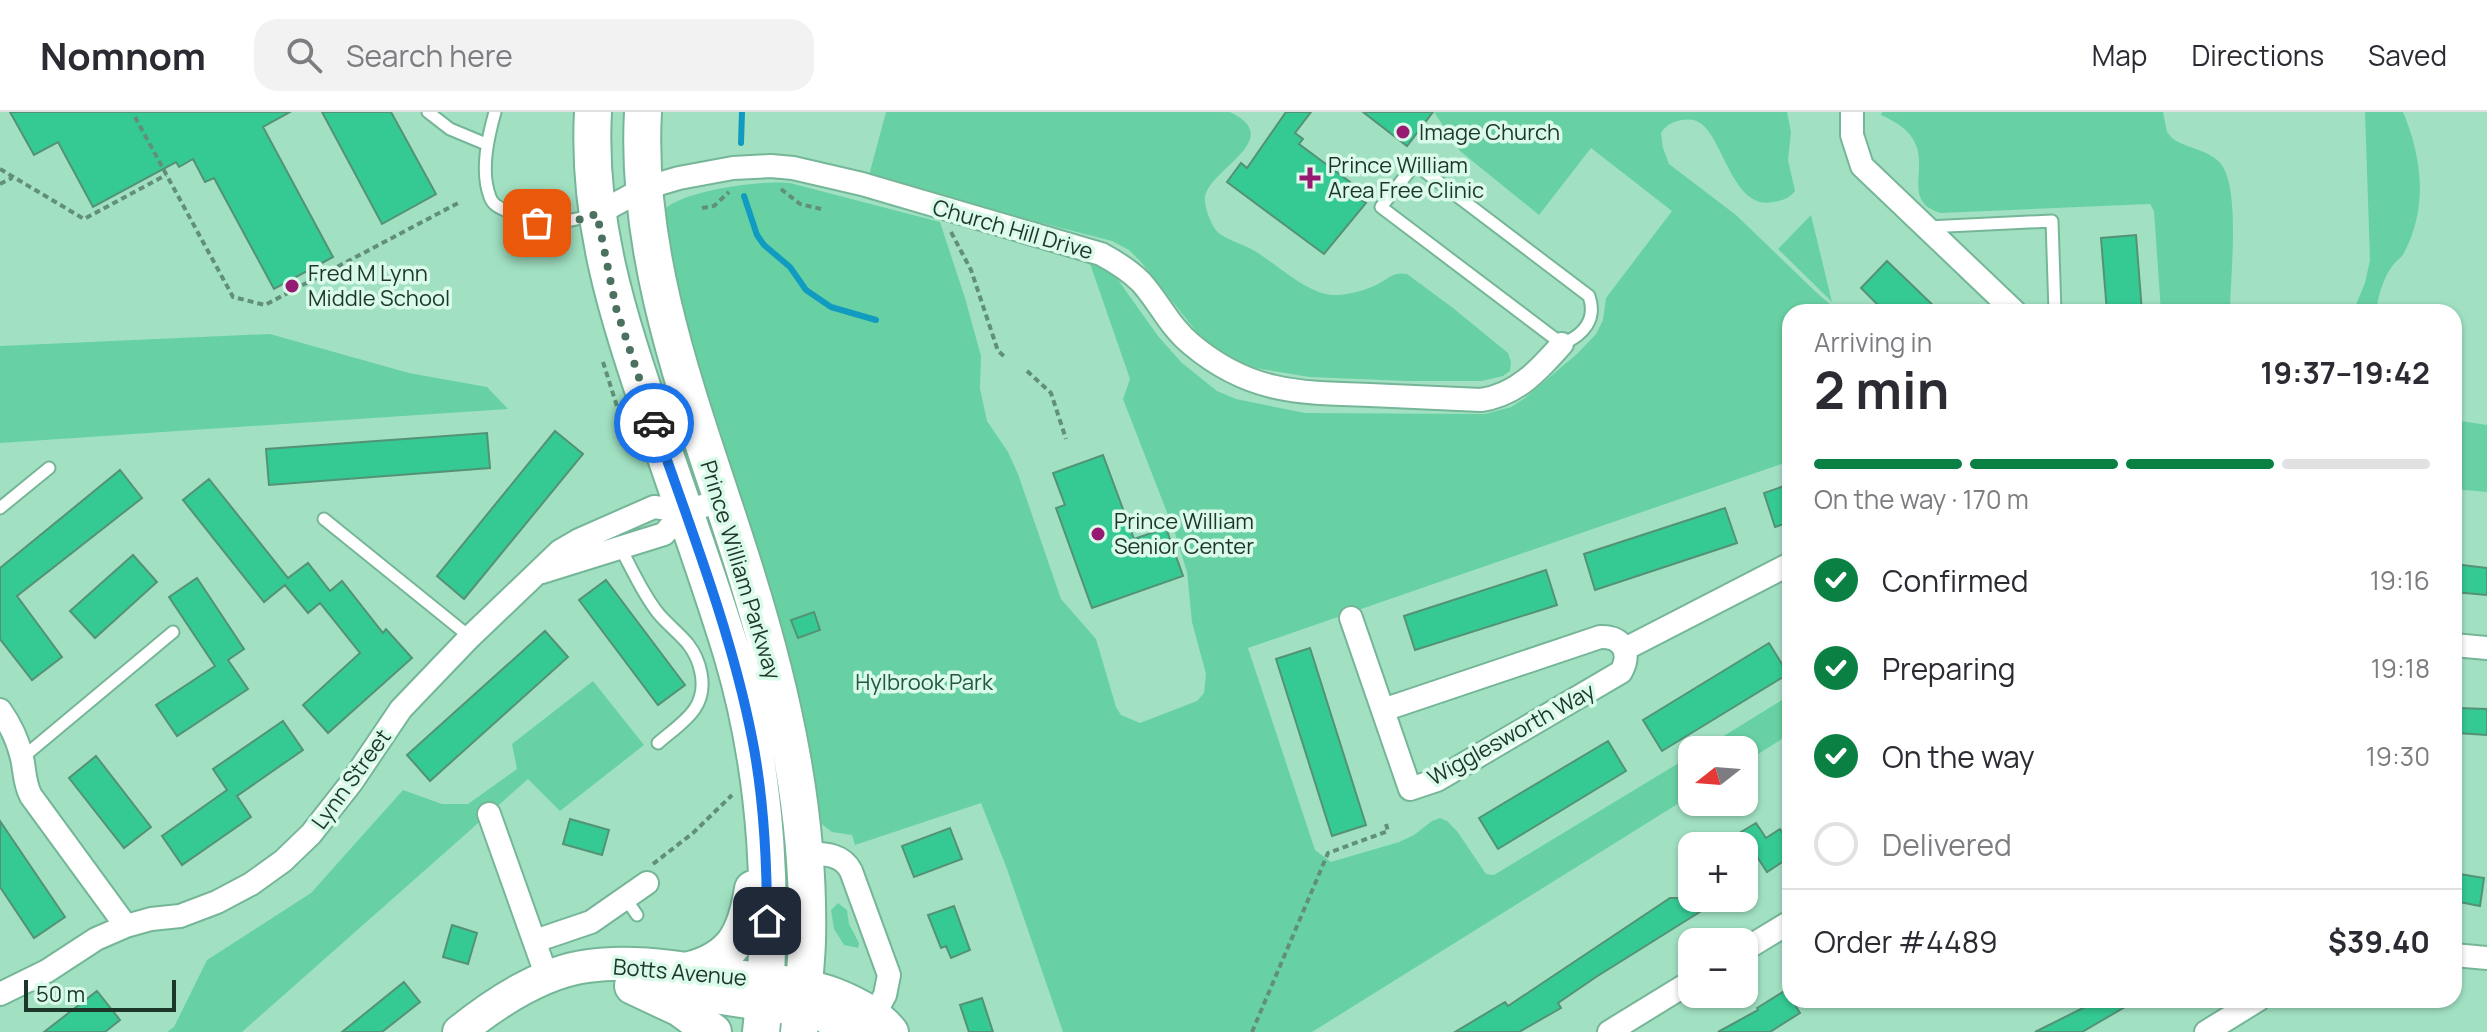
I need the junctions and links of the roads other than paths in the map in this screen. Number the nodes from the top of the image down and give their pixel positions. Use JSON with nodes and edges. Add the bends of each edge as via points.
{"nodes":[{"id":1,"x":428,"y":112,"type":"edge"},
{"id":2,"x":495,"y":112,"type":"edge"},
{"id":3,"x":593,"y":112,"type":"edge"},
{"id":4,"x":643,"y":112,"type":"edge"},
{"id":5,"x":1852,"y":112,"type":"edge"},
{"id":6,"x":486,"y":144,"type":"junction"},
{"id":7,"x":645,"y":188,"type":"junction"},
{"id":8,"x":597,"y":214,"type":"junction"},
{"id":9,"x":1926,"y":227,"type":"junction"},
{"id":10,"x":2007,"y":304,"type":"edge"},
{"id":11,"x":2055,"y":304,"type":"edge"},
{"id":12,"x":1562,"y":344,"type":"junction"},
{"id":13,"x":49,"y":468,"type":"dead end"},
{"id":14,"x":722,"y":501,"type":"junction"},
{"id":15,"x":0,"y":508,"type":"edge"},
{"id":16,"x":684,"y":511,"type":"junction"},
{"id":17,"x":324,"y":519,"type":"dead end"},
{"id":18,"x":609,"y":526,"type":"junction"},
{"id":19,"x":620,"y":548,"type":"junction"},
{"id":20,"x":1782,"y":568,"type":"edge"},
{"id":21,"x":539,"y":573,"type":"junction"},
{"id":22,"x":1351,"y":618,"type":"dead end"},
{"id":23,"x":173,"y":632,"type":"dead end"},
{"id":24,"x":470,"y":637,"type":"junction"},
{"id":25,"x":2462,"y":646,"type":"edge"},
{"id":26,"x":2487,"y":648,"type":"edge"},
{"id":27,"x":1625,"y":649,"type":"junction"},
{"id":28,"x":0,"y":710,"type":"edge"},
{"id":29,"x":1383,"y":710,"type":"junction"},
{"id":30,"x":658,"y":743,"type":"dead end"},
{"id":31,"x":22,"y":759,"type":"junction"},
{"id":32,"x":489,"y":814,"type":"dead end"},
{"id":33,"x":748,"y":820,"type":"junction"},
{"id":34,"x":804,"y":853,"type":"junction"},
{"id":35,"x":647,"y":875,"type":"road end"},
{"id":36,"x":126,"y":926,"type":"junction"},
{"id":37,"x":1782,"y":927,"type":"edge"},
{"id":38,"x":535,"y":941,"type":"junction"},
{"id":39,"x":1758,"y":941,"type":"edge"},
{"id":40,"x":2462,"y":956,"type":"edge"},
{"id":41,"x":2487,"y":958,"type":"edge"},
{"id":42,"x":690,"y":970,"type":"junction"},
{"id":43,"x":547,"y":977,"type":"junction"},
{"id":44,"x":633,"y":986,"type":"junction"},
{"id":45,"x":1678,"y":990,"type":"edge"},
{"id":46,"x":0,"y":994,"type":"edge"},
{"id":47,"x":763,"y":1005,"type":"edge"},
{"id":48,"x":2245,"y":1008,"type":"edge"},
{"id":49,"x":801,"y":1009,"type":"edge"},
{"id":50,"x":874,"y":1026,"type":"edge"},
{"id":51,"x":459,"y":1032,"type":"edge"},
{"id":52,"x":713,"y":1032,"type":"edge"},
{"id":53,"x":1609,"y":1032,"type":"edge"},
{"id":54,"x":2206,"y":1032,"type":"edge"}],
"edges":[{"from":1,"to":6,"type":"lane","via":[[441,124]]},
{"from":2,"to":6,"type":"lane"},
{"from":3,"to":8,"type":"main road","name":"Prince William Parkway"},
{"from":4,"to":7,"type":"main road","name":"Prince William Parkway"},
{"from":5,"to":9,"type":"street","via":[[1854,145],[1862,166]]},
{"from":6,"to":8,"type":"lane","via":[[495,205],[537,223],[568,223]]},
{"from":7,"to":8,"type":"street","name":"Church Hill Drive"},
{"from":7,"to":12,"type":"street","name":"Church Hill Drive","via":[[733,168],[793,168],[1101,254],[1139,281],[1188,342],[1212,361],[1268,387],[1298,393],[1493,398],[1525,381]]},
{"from":7,"to":14,"type":"main road","name":"Prince William Parkway","via":[[675,355]]},
{"from":8,"to":16,"type":"main road","name":"Prince William Parkway","via":[[616,308]]},
{"from":9,"to":10,"type":"street"},
{"from":9,"to":11,"type":"lane","via":[[2052,221]]},
{"from":12,"to":12,"type":"lane","via":[[1589,323],[1589,296],[1415,164],[1381,207]]},
{"from":13,"to":15,"type":"lane"},
{"from":14,"to":16,"type":"street","name":"Lynn Street"},
{"from":14,"to":34,"type":"main road","name":"Prince William Parkway","via":[[763,629],[785,720]]},
{"from":16,"to":18,"type":"street","name":"Lynn Street","via":[[654,507]]},
{"from":16,"to":19,"type":"street","name":"Lynn Street","via":[[664,534]]},
{"from":16,"to":33,"type":"main road","name":"Prince William Parkway","via":[[753,740]]},
{"from":17,"to":24,"type":"lane"},
{"from":18,"to":19,"type":"lane"},
{"from":18,"to":21,"type":"street","name":"Lynn Street","via":[[560,551]]},
{"from":19,"to":21,"type":"street","name":"Lynn Street"},
{"from":19,"to":30,"type":"lane","via":[[659,614],[691,647],[702,676],[700,703]]},
{"from":20,"to":27,"type":"street"},
{"from":21,"to":24,"type":"street","name":"Lynn Street"},
{"from":22,"to":29,"type":"street","name":"Wigglesworth Way"},
{"from":23,"to":31,"type":"lane"},
{"from":24,"to":36,"type":"street","name":"Lynn Street","via":[[401,709],[351,783],[283,861],[217,902],[180,916]]},
{"from":25,"to":26,"type":"street"},
{"from":27,"to":29,"type":"street","via":[[1619,641],[1600,637]]},
{"from":27,"to":29,"type":"street","name":"Wigglesworth Way","via":[[1621,672],[1437,780],[1410,789]]},
{"from":28,"to":31,"type":"street"},
{"from":31,"to":36,"type":"street","via":[[31,796]]},
{"from":32,"to":38,"type":"street"},
{"from":33,"to":42,"type":"main road","via":[[744,931],[718,957]]},
{"from":33,"to":47,"type":"main road","name":"Prince William Parkway","via":[[766,874]]},
{"from":34,"to":49,"type":"main road","name":"Prince William Parkway","via":[[807,943]]},
{"from":34,"to":50,"type":"street","via":[[844,860],[851,871],[889,975]]},
{"from":35,"to":38,"type":"street","via":[[632,907]]},
{"from":36,"to":46,"type":"street","name":"Lynn Street"},
{"from":37,"to":39,"type":"street"},
{"from":38,"to":43,"type":"street"},
{"from":40,"to":41,"type":"street"},
{"from":42,"to":43,"type":"street","name":"Botts Avenue","via":[[587,966]]},
{"from":42,"to":47,"type":"street","name":"Botts Avenue"},
{"from":43,"to":44,"type":"street","name":"Botts Avenue"},
{"from":43,"to":51,"type":"street","name":"Botts Avenue"},
{"from":44,"to":47,"type":"street","name":"Botts Avenue"},
{"from":44,"to":52,"type":"main road","via":[[680,1008]]},
{"from":45,"to":53,"type":"street"},
{"from":47,"to":49,"type":"street"},
{"from":48,"to":54,"type":"street"},
{"from":49,"to":50,"type":"street","via":[[837,995]]}]}
